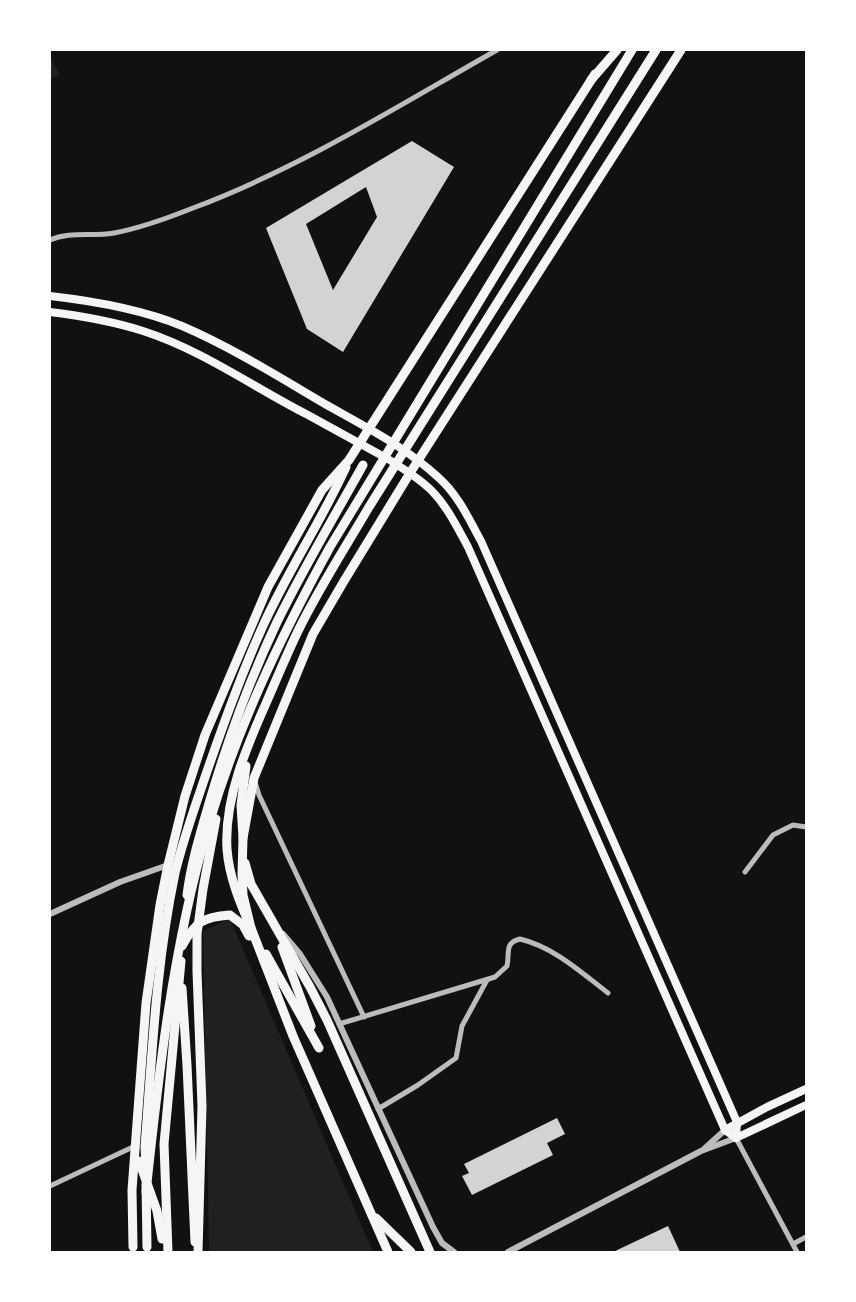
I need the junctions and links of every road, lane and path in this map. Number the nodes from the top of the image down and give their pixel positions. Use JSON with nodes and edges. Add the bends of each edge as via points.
{"nodes":[{"id":1,"x":496,"y":50,"type":"edge"},
{"id":2,"x":612,"y":50,"type":"edge"},
{"id":3,"x":617,"y":50,"type":"edge"},
{"id":4,"x":632,"y":50,"type":"edge"},
{"id":5,"x":656,"y":50,"type":"edge"},
{"id":6,"x":681,"y":50,"type":"edge"},
{"id":7,"x":592,"y":80,"type":"junction"},
{"id":8,"x":50,"y":240,"type":"edge"},
{"id":9,"x":50,"y":296,"type":"edge"},
{"id":10,"x":50,"y":312,"type":"edge"},
{"id":11,"x":369,"y":429,"type":"junction"},
{"id":12,"x":360,"y":443,"type":"junction"},
{"id":13,"x":349,"y":460,"type":"junction"},
{"id":14,"x":418,"y":460,"type":"junction"},
{"id":15,"x":363,"y":465,"type":"dead end"},
{"id":16,"x":410,"y":472,"type":"junction"},
{"id":17,"x":253,"y":734,"type":"junction"},
{"id":18,"x":226,"y":775,"type":"junction"},
{"id":19,"x":254,"y":778,"type":"junction"},
{"id":20,"x":806,"y":827,"type":"edge"},
{"id":21,"x":244,"y":838,"type":"junction"},
{"id":22,"x":243,"y":853,"type":"junction"},
{"id":23,"x":168,"y":865,"type":"junction"},
{"id":24,"x":745,"y":872,"type":"dead end"},
{"id":25,"x":50,"y":914,"type":"edge"},
{"id":26,"x":271,"y":920,"type":"junction"},
{"id":27,"x":251,"y":928,"type":"junction"},
{"id":28,"x":182,"y":946,"type":"junction"},
{"id":29,"x":262,"y":957,"type":"junction"},
{"id":30,"x":180,"y":963,"type":"junction"},
{"id":31,"x":487,"y":980,"type":"junction"},
{"id":32,"x":608,"y":994,"type":"dead end"},
{"id":33,"x":364,"y":1017,"type":"junction"},
{"id":34,"x":339,"y":1024,"type":"junction"},
{"id":35,"x":806,"y":1089,"type":"edge"},
{"id":36,"x":806,"y":1105,"type":"edge"},
{"id":37,"x":378,"y":1108,"type":"junction"},
{"id":38,"x":737,"y":1122,"type":"junction"},
{"id":39,"x":725,"y":1130,"type":"junction"},
{"id":40,"x":736,"y":1138,"type":"junction"},
{"id":41,"x":134,"y":1146,"type":"junction"},
{"id":42,"x":701,"y":1151,"type":"junction"},
{"id":43,"x":50,"y":1186,"type":"edge"},
{"id":44,"x":146,"y":1192,"type":"junction"},
{"id":45,"x":372,"y":1214,"type":"junction"},
{"id":46,"x":806,"y":1237,"type":"edge"},
{"id":47,"x":793,"y":1244,"type":"junction"},
{"id":48,"x":133,"y":1247,"type":"dead end"},
{"id":49,"x":147,"y":1247,"type":"dead end"},
{"id":50,"x":166,"y":1252,"type":"edge"},
{"id":51,"x":197,"y":1252,"type":"edge"},
{"id":52,"x":388,"y":1252,"type":"edge"},
{"id":53,"x":411,"y":1252,"type":"edge"},
{"id":54,"x":430,"y":1252,"type":"edge"},
{"id":55,"x":454,"y":1252,"type":"edge"},
{"id":56,"x":508,"y":1252,"type":"edge"},
{"id":57,"x":797,"y":1252,"type":"edge"}],
"edges":[{"from":1,"to":8,"type":"street","via":[[364,126],[224,197],[131,229]]},
{"from":2,"to":7,"type":"main road"},
{"from":3,"to":7,"type":"main road"},
{"from":4,"to":18,"type":"main road","via":[[308,586],[262,680]]},
{"from":5,"to":17,"type":"main road","via":[[332,569],[298,630]]},
{"from":6,"to":14,"type":"main road"},
{"from":7,"to":11,"type":"main road"},
{"from":9,"to":11,"type":"main road","via":[[149,314],[182,326]]},
{"from":10,"to":12,"type":"main road","via":[[114,322],[174,343]]},
{"from":11,"to":12,"type":"main road"},
{"from":11,"to":14,"type":"main road"},
{"from":12,"to":13,"type":"main road"},
{"from":12,"to":16,"type":"main road"},
{"from":13,"to":23,"type":"main road","via":[[322,490],[268,588],[205,735],[185,796]]},
{"from":13,"to":44,"type":"main road","via":[[263,627],[218,738],[189,824],[166,926],[156,1006],[145,1147]]},
{"from":14,"to":16,"type":"main road"},
{"from":14,"to":38,"type":"main road","via":[[441,479],[462,507],[480,541]]},
{"from":15,"to":28,"type":"main road","via":[[278,621],[246,695],[216,778],[196,847],[189,878]]},
{"from":16,"to":19,"type":"main road","via":[[313,634]]},
{"from":16,"to":39,"type":"main road","via":[[431,490],[468,547]]},
{"from":17,"to":21,"type":"main road","via":[[241,806]]},
{"from":17,"to":27,"type":"main road","via":[[235,786],[227,848],[235,887]]},
{"from":18,"to":44,"type":"main road","via":[[208,826],[185,917],[156,1095]]},
{"from":18,"to":51,"type":"main road","via":[[202,889],[198,934],[202,1106]]},
{"from":19,"to":21,"type":"main road"},
{"from":19,"to":33,"type":"street","via":[[259,795]]},
{"from":20,"to":24,"type":"street","via":[[793,825],[773,835]]},
{"from":21,"to":22,"type":"main road"},
{"from":22,"to":26,"type":"main road","via":[[251,884]]},
{"from":22,"to":27,"type":"main road","via":[[243,896]]},
{"from":23,"to":25,"type":"street","via":[[120,882]]},
{"from":23,"to":41,"type":"main road","via":[[146,1003]]},
{"from":26,"to":27,"type":"main road","via":[[319,1048]]},
{"from":26,"to":34,"type":"street","via":[[300,954],[327,997]]},
{"from":26,"to":54,"type":"main road","via":[[327,1020]]},
{"from":27,"to":29,"type":"main road"},
{"from":28,"to":29,"type":"main road","via":[[191,929],[202,921],[230,915],[243,925]]},
{"from":28,"to":30,"type":"main road"},
{"from":29,"to":45,"type":"main road","via":[[296,1043]]},
{"from":30,"to":50,"type":"main road","via":[[164,1144]]},
{"from":30,"to":51,"type":"main road"},
{"from":31,"to":32,"type":"street","via":[[507,966],[508,946],[520,939],[547,950]]},
{"from":31,"to":33,"type":"street"},
{"from":31,"to":37,"type":"street","via":[[462,1026],[456,1058]]},
{"from":33,"to":34,"type":"street"},
{"from":34,"to":37,"type":"street"},
{"from":35,"to":38,"type":"main road"},
{"from":36,"to":40,"type":"main road"},
{"from":37,"to":55,"type":"street","via":[[433,1228],[442,1243]]},
{"from":38,"to":39,"type":"main road"},
{"from":38,"to":40,"type":"main road"},
{"from":39,"to":40,"type":"main road"},
{"from":39,"to":42,"type":"street"},
{"from":40,"to":42,"type":"street"},
{"from":40,"to":47,"type":"street"},
{"from":41,"to":43,"type":"street"},
{"from":41,"to":48,"type":"main road"},
{"from":41,"to":50,"type":"main road","via":[[157,1211]]},
{"from":42,"to":56,"type":"street"},
{"from":44,"to":49,"type":"main road"},
{"from":45,"to":52,"type":"main road"},
{"from":45,"to":53,"type":"main road"},
{"from":46,"to":47,"type":"street"},
{"from":47,"to":57,"type":"street"}]}
